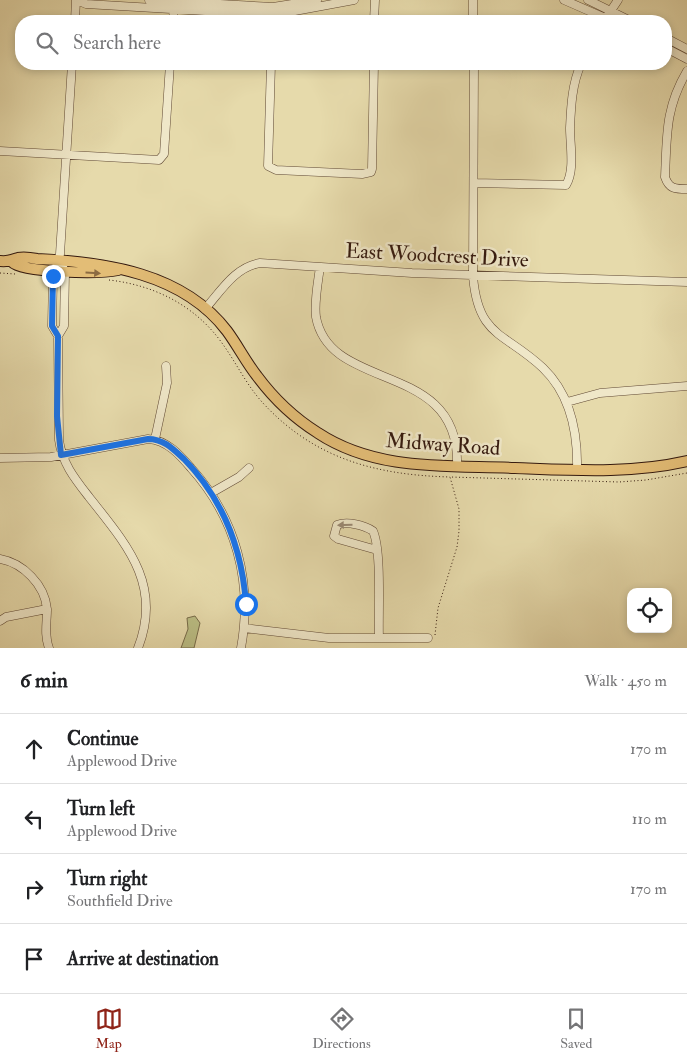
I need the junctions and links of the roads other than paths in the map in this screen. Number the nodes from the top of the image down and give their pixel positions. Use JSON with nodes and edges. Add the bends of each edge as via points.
{"nodes":[{"id":1,"x":76,"y":0,"type":"edge"},
{"id":2,"x":149,"y":0,"type":"edge"},
{"id":3,"x":317,"y":0,"type":"edge"},
{"id":4,"x":354,"y":0,"type":"edge"},
{"id":5,"x":375,"y":0,"type":"edge"},
{"id":6,"x":473,"y":0,"type":"edge"},
{"id":7,"x":564,"y":0,"type":"edge"},
{"id":8,"x":588,"y":0,"type":"edge"},
{"id":9,"x":618,"y":0,"type":"edge"},
{"id":10,"x":174,"y":4,"type":"edge"},
{"id":11,"x":273,"y":11,"type":"edge"},
{"id":12,"x":75,"y":15,"type":"edge"},
{"id":13,"x":374,"y":15,"type":"edge"},
{"id":14,"x":473,"y":15,"type":"edge"},
{"id":15,"x":602,"y":15,"type":"edge"},
{"id":16,"x":606,"y":15,"type":"edge"},
{"id":17,"x":610,"y":15,"type":"edge"},
{"id":18,"x":672,"y":41,"type":"edge"},
{"id":19,"x":687,"y":49,"type":"edge"},
{"id":20,"x":672,"y":51,"type":"edge"},
{"id":21,"x":687,"y":59,"type":"edge"},
{"id":22,"x":72,"y":70,"type":"edge"},
{"id":23,"x":169,"y":70,"type":"edge"},
{"id":24,"x":271,"y":70,"type":"edge"},
{"id":25,"x":374,"y":70,"type":"edge"},
{"id":26,"x":474,"y":70,"type":"edge"},
{"id":27,"x":579,"y":70,"type":"edge"},
{"id":28,"x":687,"y":72,"type":"edge"},
{"id":29,"x":0,"y":151,"type":"edge"},
{"id":30,"x":67,"y":155,"type":"junction"},
{"id":31,"x":474,"y":183,"type":"junction"},
{"id":32,"x":687,"y":189,"type":"edge"},
{"id":33,"x":59,"y":260,"type":"junction"},
{"id":34,"x":0,"y":261,"type":"edge"},
{"id":35,"x":12,"y":262,"type":"junction"},
{"id":36,"x":320,"y":267,"type":"junction"},
{"id":37,"x":53,"y":270,"type":"junction"},
{"id":38,"x":118,"y":270,"type":"junction"},
{"id":39,"x":65,"y":271,"type":"junction"},
{"id":40,"x":472,"y":276,"type":"junction"},
{"id":41,"x":687,"y":282,"type":"edge"},
{"id":42,"x":206,"y":309,"type":"junction"},
{"id":43,"x":58,"y":336,"type":"junction"},
{"id":44,"x":166,"y":366,"type":"dead end"},
{"id":45,"x":687,"y":386,"type":"edge"},
{"id":46,"x":568,"y":402,"type":"junction"},
{"id":47,"x":155,"y":439,"type":"junction"},
{"id":48,"x":61,"y":455,"type":"junction"},
{"id":49,"x":0,"y":458,"type":"edge"},
{"id":50,"x":687,"y":461,"type":"edge"},
{"id":51,"x":457,"y":466,"type":"junction"},
{"id":52,"x":249,"y":468,"type":"dead end"},
{"id":53,"x":577,"y":470,"type":"junction"},
{"id":54,"x":212,"y":493,"type":"junction"},
{"id":55,"x":377,"y":550,"type":"junction"},
{"id":56,"x":0,"y":558,"type":"edge"},
{"id":57,"x":47,"y":610,"type":"junction"},
{"id":58,"x":0,"y":621,"type":"edge"},
{"id":59,"x":244,"y":628,"type":"junction"},
{"id":60,"x":379,"y":638,"type":"junction"},
{"id":61,"x":425,"y":638,"type":"road end"},
{"id":62,"x":48,"y":648,"type":"edge"},
{"id":63,"x":138,"y":648,"type":"edge"},
{"id":64,"x":241,"y":648,"type":"edge"}],
"edges":[{"from":1,"to":10,"type":"street","via":[[86,4]]},
{"from":1,"to":12,"type":"street"},
{"from":2,"to":10,"type":"street"},
{"from":3,"to":11,"type":"street"},
{"from":4,"to":11,"type":"street"},
{"from":5,"to":13,"type":"street"},
{"from":6,"to":14,"type":"street"},
{"from":7,"to":15,"type":"street"},
{"from":8,"to":16,"type":"street"},
{"from":9,"to":17,"type":"street"},
{"from":10,"to":11,"type":"street"},
{"from":18,"to":19,"type":"street"},
{"from":20,"to":21,"type":"street"},
{"from":22,"to":30,"type":"street"},
{"from":23,"to":30,"type":"street","via":[[162,158],[154,161]]},
{"from":24,"to":25,"type":"street","via":[[268,166],[276,170],[362,174],[370,172]]},
{"from":26,"to":31,"type":"street"},
{"from":27,"to":31,"type":"street","via":[[572,99],[569,180],[566,185]]},
{"from":28,"to":32,"type":"street","via":[[670,106],[665,177],[667,185],[672,188]]},
{"from":29,"to":30,"type":"street"},
{"from":30,"to":33,"type":"street"},
{"from":31,"to":40,"type":"street"},
{"from":33,"to":35,"type":"main road","name":"Midway Road","via":[[18,258]]},
{"from":33,"to":37,"type":"street"},
{"from":33,"to":38,"type":"main road","name":"Midway Road","via":[[104,264]]},
{"from":33,"to":39,"type":"street"},
{"from":34,"to":35,"type":"main road","name":"Midway Road"},
{"from":35,"to":37,"type":"main road","name":"Midway Road","via":[[17,267]]},
{"from":36,"to":40,"type":"street","name":"East Woodcrest Drive"},
{"from":36,"to":42,"type":"street","name":"East Woodcrest Drive","via":[[250,264],[237,272]]},
{"from":36,"to":51,"type":"street","via":[[316,317],[327,341],[346,358],[434,402],[452,426],[457,441]]},
{"from":37,"to":39,"type":"main road","name":"Midway Road"},
{"from":37,"to":43,"type":"street","via":[[52,326]]},
{"from":39,"to":38,"type":"main road","name":"Midway Road","one_way":true,"via":[[102,273]]},
{"from":38,"to":42,"type":"main road","name":"Midway Road","via":[[164,282]]},
{"from":39,"to":43,"type":"street","via":[[64,326]]},
{"from":40,"to":41,"type":"street","name":"East Woodcrest Drive"},
{"from":40,"to":46,"type":"street","via":[[477,308],[488,326],[545,370]]},
{"from":42,"to":51,"type":"main road","name":"Midway Road","via":[[226,330],[278,402],[320,435],[343,447],[385,460]]},
{"from":43,"to":48,"type":"street","via":[[57,416]]},
{"from":44,"to":47,"type":"street","via":[[167,383]]},
{"from":45,"to":46,"type":"street","via":[[600,393]]},
{"from":46,"to":53,"type":"street","via":[[575,428]]},
{"from":47,"to":48,"type":"street"},
{"from":47,"to":54,"type":"street","via":[[179,454]]},
{"from":48,"to":49,"type":"street"},
{"from":48,"to":63,"type":"street","via":[[137,563],[147,608]]},
{"from":50,"to":53,"type":"main road","name":"Midway Road","via":[[638,470]]},
{"from":51,"to":53,"type":"main road","name":"Midway Road"},
{"from":52,"to":54,"type":"street"},
{"from":54,"to":59,"type":"street","via":[[231,529],[239,556],[245,590]]},
{"from":55,"to":55,"type":"street","one_way":true,"via":[[375,535],[369,529],[347,523],[336,525],[334,536],[338,539]]},
{"from":55,"to":60,"type":"street"},
{"from":56,"to":57,"type":"street","via":[[25,570],[42,592]]},
{"from":57,"to":58,"type":"street","via":[[6,617]]},
{"from":57,"to":62,"type":"street"},
{"from":59,"to":60,"type":"street","via":[[329,638]]},
{"from":59,"to":64,"type":"street"},
{"from":60,"to":61,"type":"street"}]}
